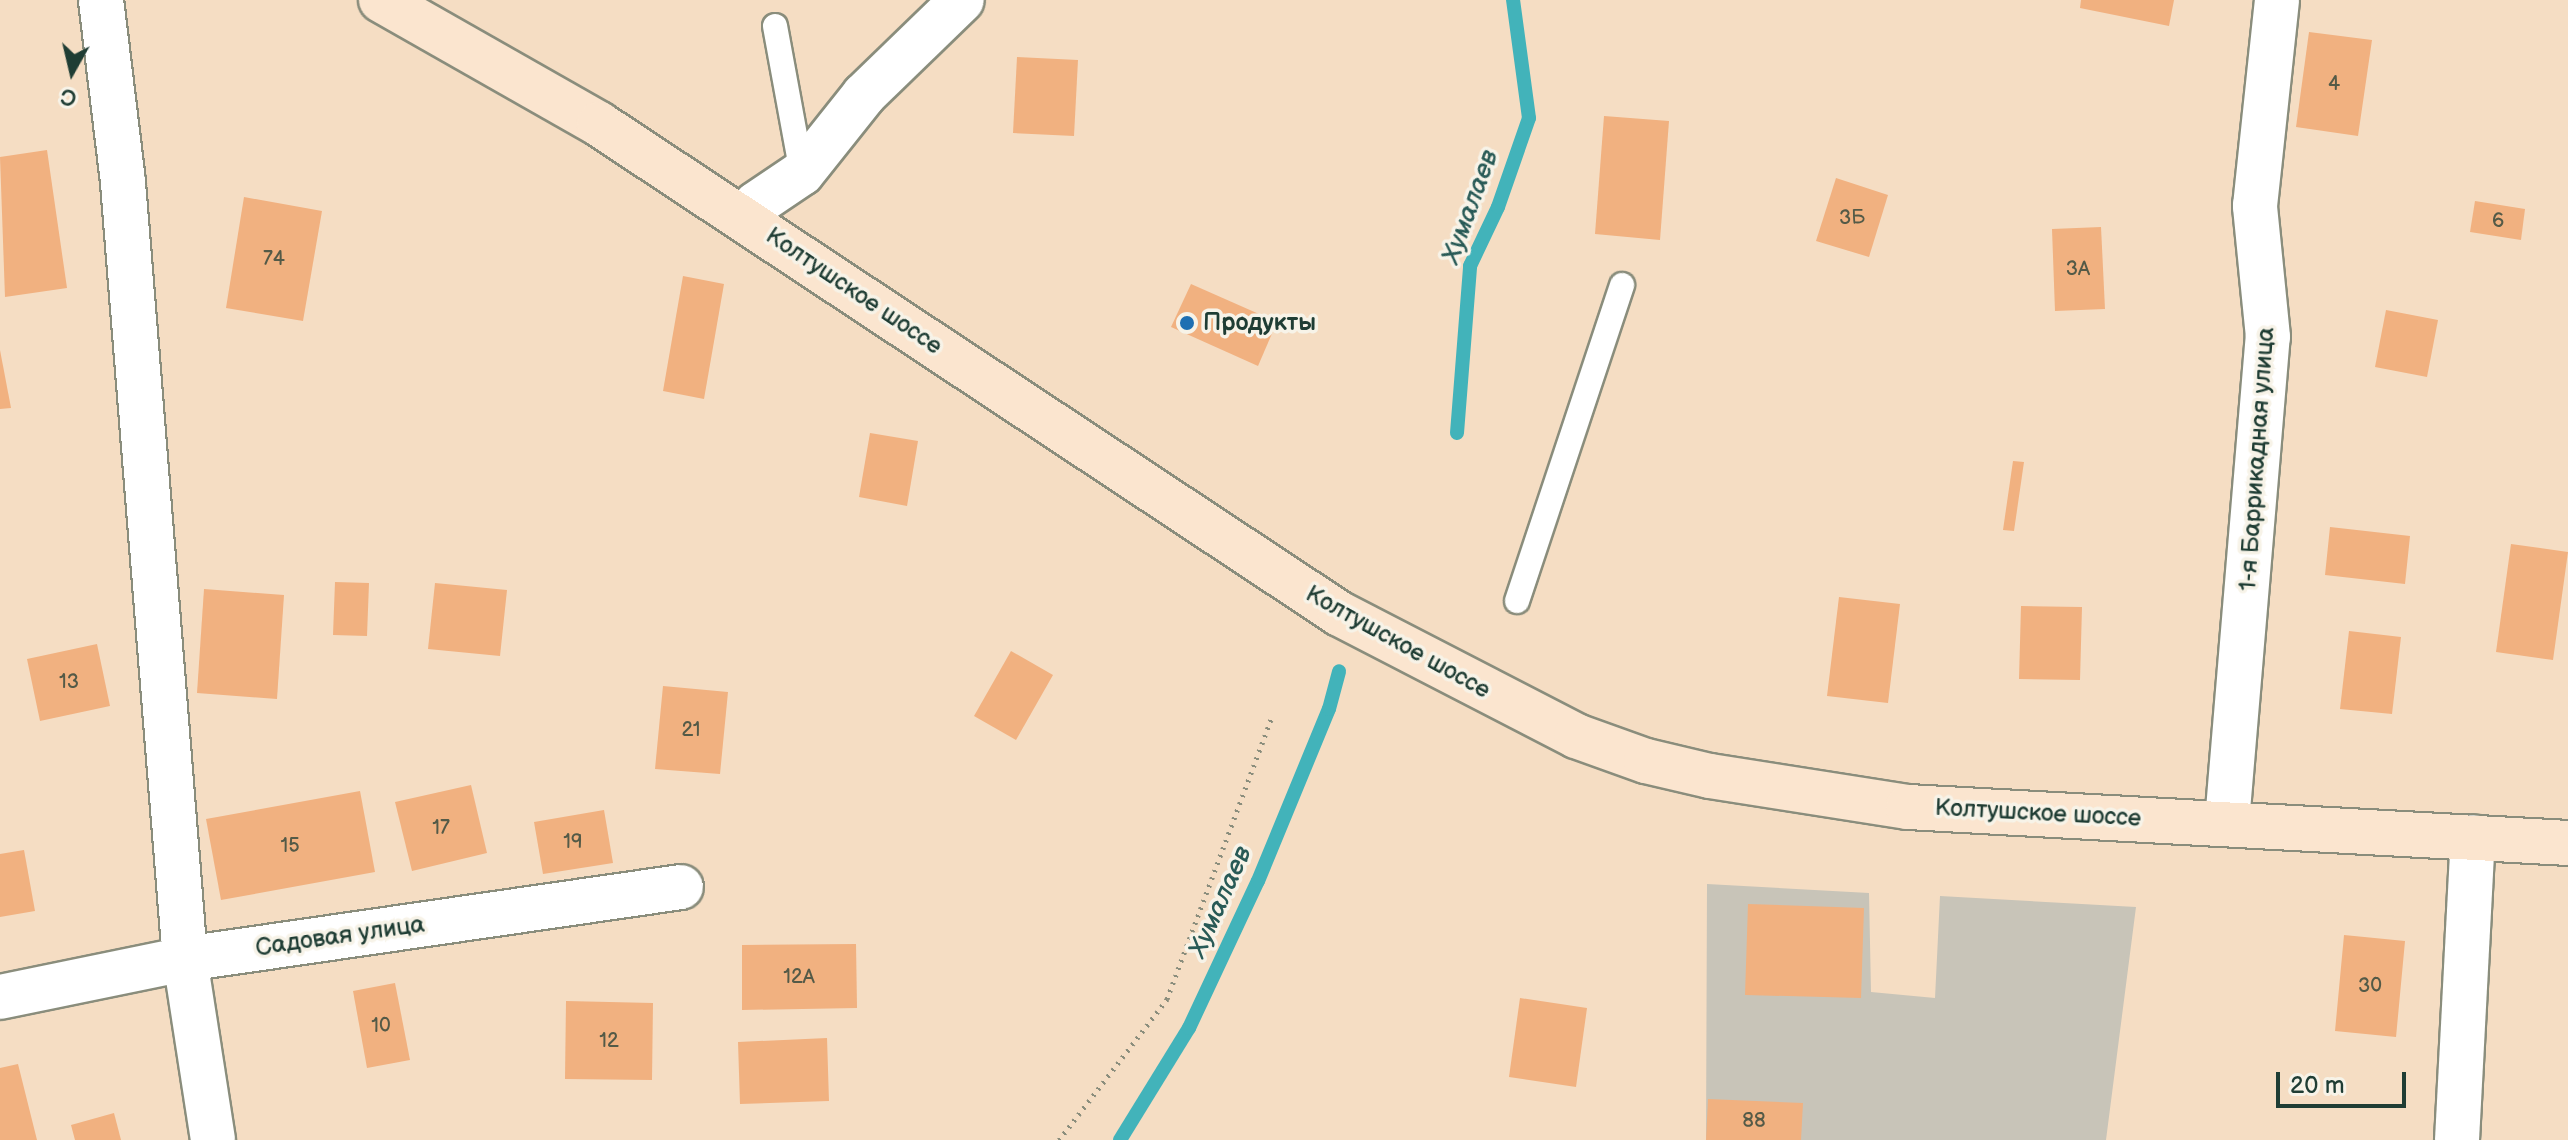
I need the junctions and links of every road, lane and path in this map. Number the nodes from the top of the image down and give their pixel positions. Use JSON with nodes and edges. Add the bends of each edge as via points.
{"nodes":[{"id":1,"x":101,"y":0,"type":"edge"},
{"id":2,"x":381,"y":0,"type":"edge"},
{"id":3,"x":962,"y":0,"type":"edge"},
{"id":4,"x":2277,"y":0,"type":"edge"},
{"id":5,"x":775,"y":26,"type":"dead end"},
{"id":6,"x":802,"y":173,"type":"junction"},
{"id":7,"x":747,"y":221,"type":"junction"},
{"id":8,"x":1622,"y":285,"type":"dead end"},
{"id":9,"x":1517,"y":601,"type":"dead end"},
{"id":10,"x":1272,"y":717,"type":"dead end"},
{"id":11,"x":2227,"y":822,"type":"junction"},
{"id":12,"x":2473,"y":837,"type":"junction"},
{"id":13,"x":2568,"y":843,"type":"edge"},
{"id":14,"x":681,"y":887,"type":"dead end"},
{"id":15,"x":185,"y":959,"type":"junction"},
{"id":16,"x":0,"y":997,"type":"edge"},
{"id":17,"x":213,"y":1140,"type":"edge"},
{"id":18,"x":1059,"y":1140,"type":"edge"},
{"id":19,"x":2457,"y":1140,"type":"edge"}],
"edges":[{"from":1,"to":15,"type":"street","via":[[123,183]]},
{"from":2,"to":7,"type":"main road","name":"Колтушское шоссе","via":[[599,124]]},
{"from":3,"to":6,"type":"street","via":[[864,95]]},
{"from":4,"to":11,"type":"street","name":"1-я Баррикадная улица","via":[[2255,206],[2268,337]]},
{"from":5,"to":6,"type":"lane"},
{"from":6,"to":7,"type":"street","via":[[756,204]]},
{"from":7,"to":11,"type":"main road","name":"Колтушское шоссе","via":[[1340,614],[1576,736],[1646,761],[1805,795],[1908,807]]},
{"from":8,"to":9,"type":"lane"},
{"from":10,"to":18,"type":"path","via":[[1167,999]]},
{"from":11,"to":12,"type":"main road","name":"Колтушское шоссе"},
{"from":12,"to":13,"type":"main road","name":"Колтушское шоссе"},
{"from":12,"to":19,"type":"street"},
{"from":14,"to":15,"type":"street","name":"Садовая улица"},
{"from":15,"to":16,"type":"street","name":"Садовая улица"},
{"from":15,"to":17,"type":"street"}]}
